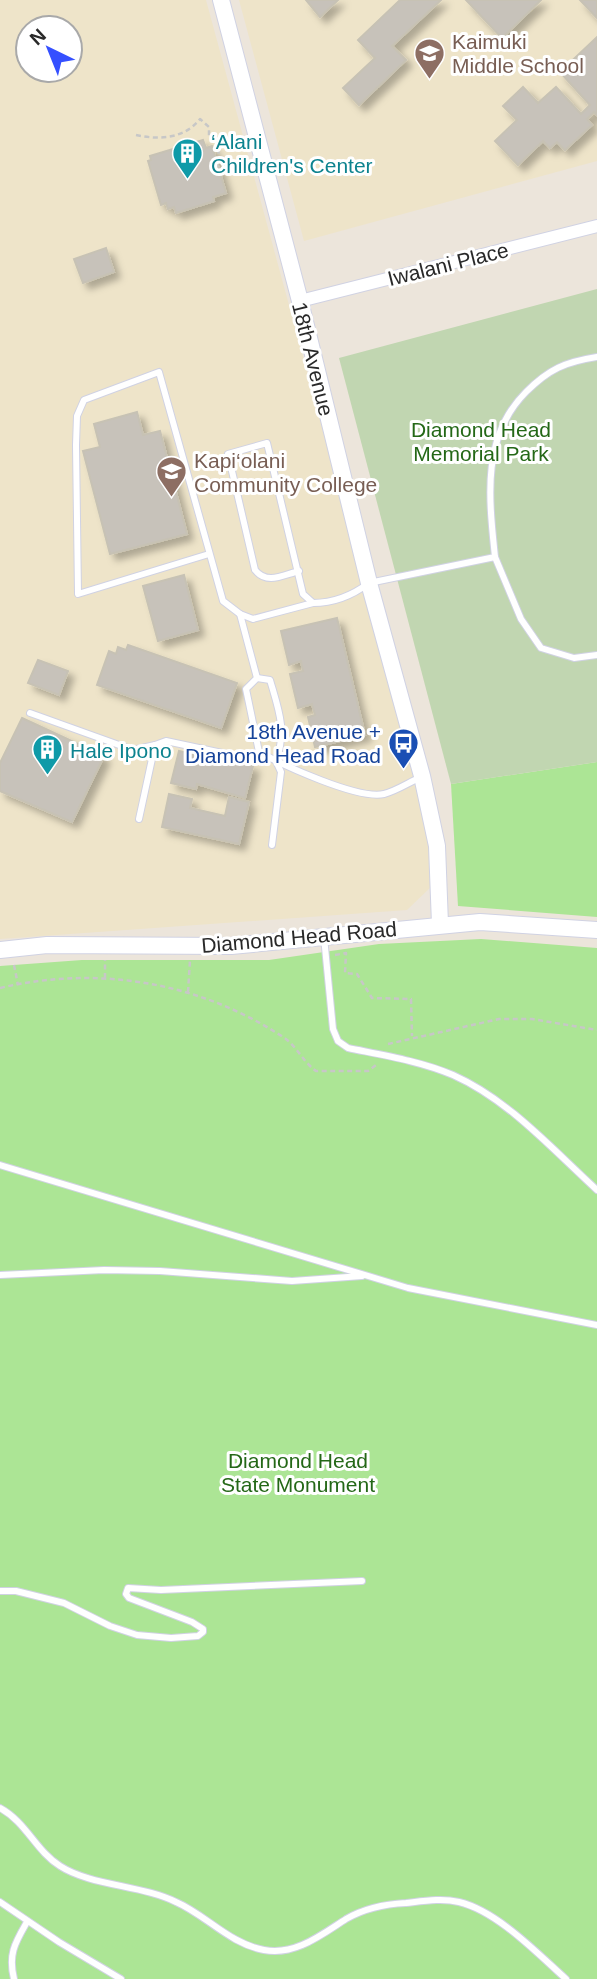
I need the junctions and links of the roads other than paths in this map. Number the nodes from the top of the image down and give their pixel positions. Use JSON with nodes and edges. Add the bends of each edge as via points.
{"nodes":[{"id":1,"x":221,"y":0,"type":"edge"},
{"id":2,"x":597,"y":226,"type":"edge"},
{"id":3,"x":300,"y":302,"type":"junction"},
{"id":4,"x":597,"y":357,"type":"edge"},
{"id":5,"x":209,"y":554,"type":"junction"},
{"id":6,"x":495,"y":557,"type":"junction"},
{"id":7,"x":299,"y":571,"type":"junction"},
{"id":8,"x":369,"y":583,"type":"junction"},
{"id":9,"x":313,"y":603,"type":"junction"},
{"id":10,"x":240,"y":614,"type":"junction"},
{"id":11,"x":597,"y":655,"type":"edge"},
{"id":12,"x":257,"y":678,"type":"junction"},
{"id":13,"x":30,"y":713,"type":"dead end"},
{"id":14,"x":155,"y":745,"type":"junction"},
{"id":15,"x":259,"y":752,"type":"junction"},
{"id":16,"x":276,"y":761,"type":"junction"},
{"id":17,"x":422,"y":776,"type":"junction"},
{"id":18,"x":139,"y":819,"type":"dead end"},
{"id":19,"x":272,"y":845,"type":"dead end"},
{"id":20,"x":440,"y":924,"type":"junction"},
{"id":21,"x":597,"y":930,"type":"edge"},
{"id":22,"x":323,"y":936,"type":"junction"},
{"id":23,"x":0,"y":950,"type":"edge"},
{"id":24,"x":0,"y":1165,"type":"edge"},
{"id":25,"x":597,"y":1190,"type":"edge"},
{"id":26,"x":0,"y":1275,"type":"edge"},
{"id":27,"x":364,"y":1276,"type":"junction"},
{"id":28,"x":597,"y":1325,"type":"edge"},
{"id":29,"x":362,"y":1581,"type":"dead end"},
{"id":30,"x":0,"y":1591,"type":"edge"},
{"id":31,"x":0,"y":1808,"type":"edge"},
{"id":32,"x":0,"y":1902,"type":"edge"},
{"id":33,"x":27,"y":1922,"type":"junction"},
{"id":34,"x":14,"y":1979,"type":"edge"},
{"id":35,"x":121,"y":1979,"type":"edge"},
{"id":36,"x":566,"y":1979,"type":"edge"}],
"edges":[{"from":1,"to":3,"type":"street","name":"18th Avenue"},
{"from":2,"to":3,"type":"street","name":"Iwalani Place"},
{"from":3,"to":8,"type":"street","name":"18th Avenue"},
{"from":4,"to":6,"type":"lane","via":[[569,361],[540,379],[514,404],[498,434],[489,501]]},
{"from":5,"to":5,"type":"lane","via":[[159,372],[85,400],[77,416],[78,594]]},
{"from":5,"to":10,"type":"lane","via":[[223,600]]},
{"from":6,"to":8,"type":"lane"},
{"from":6,"to":11,"type":"lane","via":[[521,619],[541,648],[574,657]]},
{"from":7,"to":7,"type":"lane","via":[[267,443],[228,454],[255,570],[269,579]]},
{"from":7,"to":9,"type":"lane","via":[[303,594]]},
{"from":8,"to":9,"type":"lane","via":[[353,594]]},
{"from":8,"to":17,"type":"street","name":"18th Avenue"},
{"from":9,"to":10,"type":"lane","via":[[253,619]]},
{"from":10,"to":12,"type":"lane"},
{"from":12,"to":15,"type":"lane","via":[[246,689]]},
{"from":12,"to":16,"type":"lane","via":[[270,680],[283,723]]},
{"from":13,"to":14,"type":"lane","via":[[133,750]]},
{"from":14,"to":15,"type":"lane","via":[[166,741],[241,757]]},
{"from":14,"to":18,"type":"lane"},
{"from":15,"to":16,"type":"lane"},
{"from":16,"to":17,"type":"lane","via":[[372,795],[385,794]]},
{"from":16,"to":19,"type":"lane","via":[[281,772]]},
{"from":17,"to":20,"type":"street","name":"18th Avenue","via":[[437,846]]},
{"from":20,"to":21,"type":"street","name":"Diamond Head Road","via":[[492,922]]},
{"from":20,"to":22,"type":"street","name":"Diamond Head Road"},
{"from":22,"to":23,"type":"street","name":"Diamond Head Road","via":[[231,946],[47,945]]},
{"from":22,"to":25,"type":"lane","via":[[333,1029],[342,1045],[436,1069],[464,1081],[539,1135]]},
{"from":24,"to":27,"type":"lane"},
{"from":26,"to":27,"type":"lane","via":[[93,1270],[292,1281]]},
{"from":27,"to":28,"type":"lane"},
{"from":29,"to":30,"type":"lane","via":[[128,1588],[125,1594],[129,1598],[203,1629],[198,1636],[171,1638],[130,1633],[64,1603]]},
{"from":31,"to":36,"type":"lane","via":[[61,1867],[164,1896],[252,1947],[291,1950],[371,1908],[448,1900],[472,1906],[494,1919]]},
{"from":32,"to":33,"type":"lane"},
{"from":33,"to":34,"type":"lane","via":[[11,1955]]},
{"from":33,"to":35,"type":"lane"}]}
